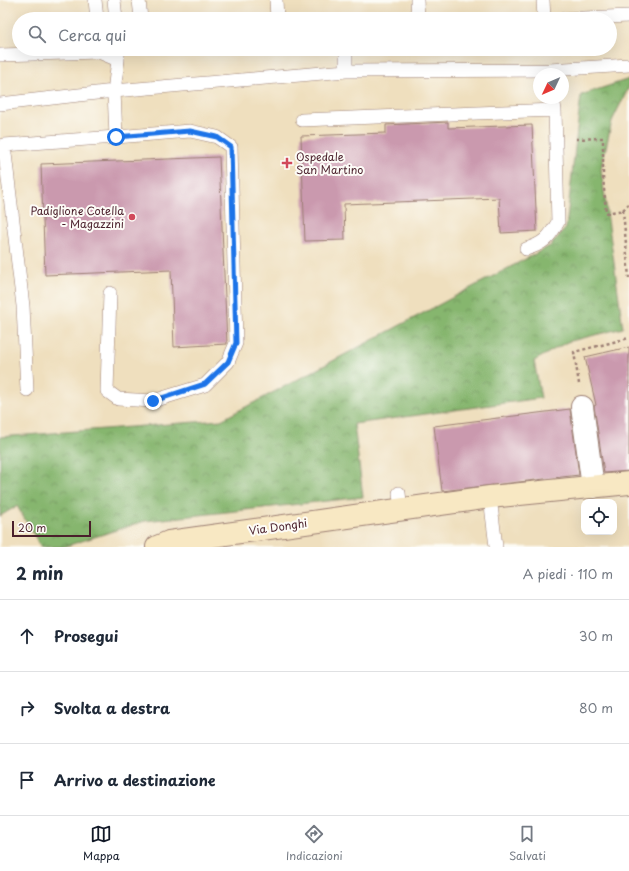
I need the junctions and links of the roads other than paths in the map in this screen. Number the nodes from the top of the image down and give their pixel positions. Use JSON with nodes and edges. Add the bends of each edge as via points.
{"nodes":[{"id":1,"x":95,"y":0,"type":"edge"},
{"id":2,"x":114,"y":0,"type":"edge"},
{"id":3,"x":139,"y":0,"type":"edge"},
{"id":4,"x":276,"y":0,"type":"edge"},
{"id":5,"x":417,"y":0,"type":"edge"},
{"id":6,"x":543,"y":0,"type":"edge"},
{"id":7,"x":96,"y":12,"type":"edge"},
{"id":8,"x":115,"y":12,"type":"edge"},
{"id":9,"x":140,"y":12,"type":"edge"},
{"id":10,"x":277,"y":12,"type":"edge"},
{"id":11,"x":418,"y":12,"type":"edge"},
{"id":12,"x":544,"y":12,"type":"edge"},
{"id":13,"x":629,"y":16,"type":"edge"},
{"id":14,"x":617,"y":17,"type":"edge"},
{"id":15,"x":0,"y":55,"type":"edge"},
{"id":16,"x":12,"y":55,"type":"edge"},
{"id":17,"x":118,"y":56,"type":"edge"},
{"id":18,"x":346,"y":56,"type":"edge"},
{"id":19,"x":629,"y":65,"type":"edge"},
{"id":20,"x":569,"y":70,"type":"edge"},
{"id":21,"x":346,"y":71,"type":"junction"},
{"id":22,"x":533,"y":72,"type":"edge"},
{"id":23,"x":114,"y":91,"type":"junction"},
{"id":24,"x":0,"y":104,"type":"edge"},
{"id":25,"x":554,"y":104,"type":"edge"},
{"id":26,"x":302,"y":120,"type":"dead end"},
{"id":27,"x":116,"y":137,"type":"junction"},
{"id":28,"x":526,"y":249,"type":"dead end"},
{"id":29,"x":110,"y":293,"type":"dead end"},
{"id":30,"x":27,"y":390,"type":"dead end"},
{"id":31,"x":582,"y":407,"type":"road end"},
{"id":32,"x":629,"y":483,"type":"edge"},
{"id":33,"x":593,"y":487,"type":"junction"},
{"id":34,"x":490,"y":497,"type":"junction"},
{"id":35,"x":165,"y":545,"type":"edge"},
{"id":36,"x":496,"y":547,"type":"edge"}],
"edges":[{"from":1,"to":7,"type":"lane"},
{"from":2,"to":8,"type":"lane"},
{"from":3,"to":9,"type":"lane"},
{"from":4,"to":10,"type":"lane"},
{"from":5,"to":11,"type":"lane"},
{"from":6,"to":12,"type":"lane"},
{"from":13,"to":14,"type":"lane"},
{"from":15,"to":16,"type":"lane"},
{"from":17,"to":23,"type":"lane"},
{"from":18,"to":21,"type":"lane"},
{"from":19,"to":20,"type":"lane"},
{"from":21,"to":22,"type":"lane"},
{"from":21,"to":23,"type":"lane"},
{"from":23,"to":24,"type":"lane"},
{"from":23,"to":27,"type":"lane"},
{"from":25,"to":26,"type":"lane"},
{"from":25,"to":28,"type":"lane","via":[[558,222],[552,233],[540,245]]},
{"from":27,"to":29,"type":"lane","via":[[190,131],[217,137],[231,147],[236,343],[228,362],[205,384],[153,401],[118,399],[107,391]]},
{"from":27,"to":30,"type":"lane","via":[[4,145],[22,306]]},
{"from":31,"to":33,"type":"street"},
{"from":32,"to":33,"type":"street","name":"Via Donghi"},
{"from":33,"to":34,"type":"street","name":"Via Donghi"},
{"from":34,"to":35,"type":"street","name":"Via Donghi","via":[[400,501]]},
{"from":34,"to":36,"type":"lane"}]}
